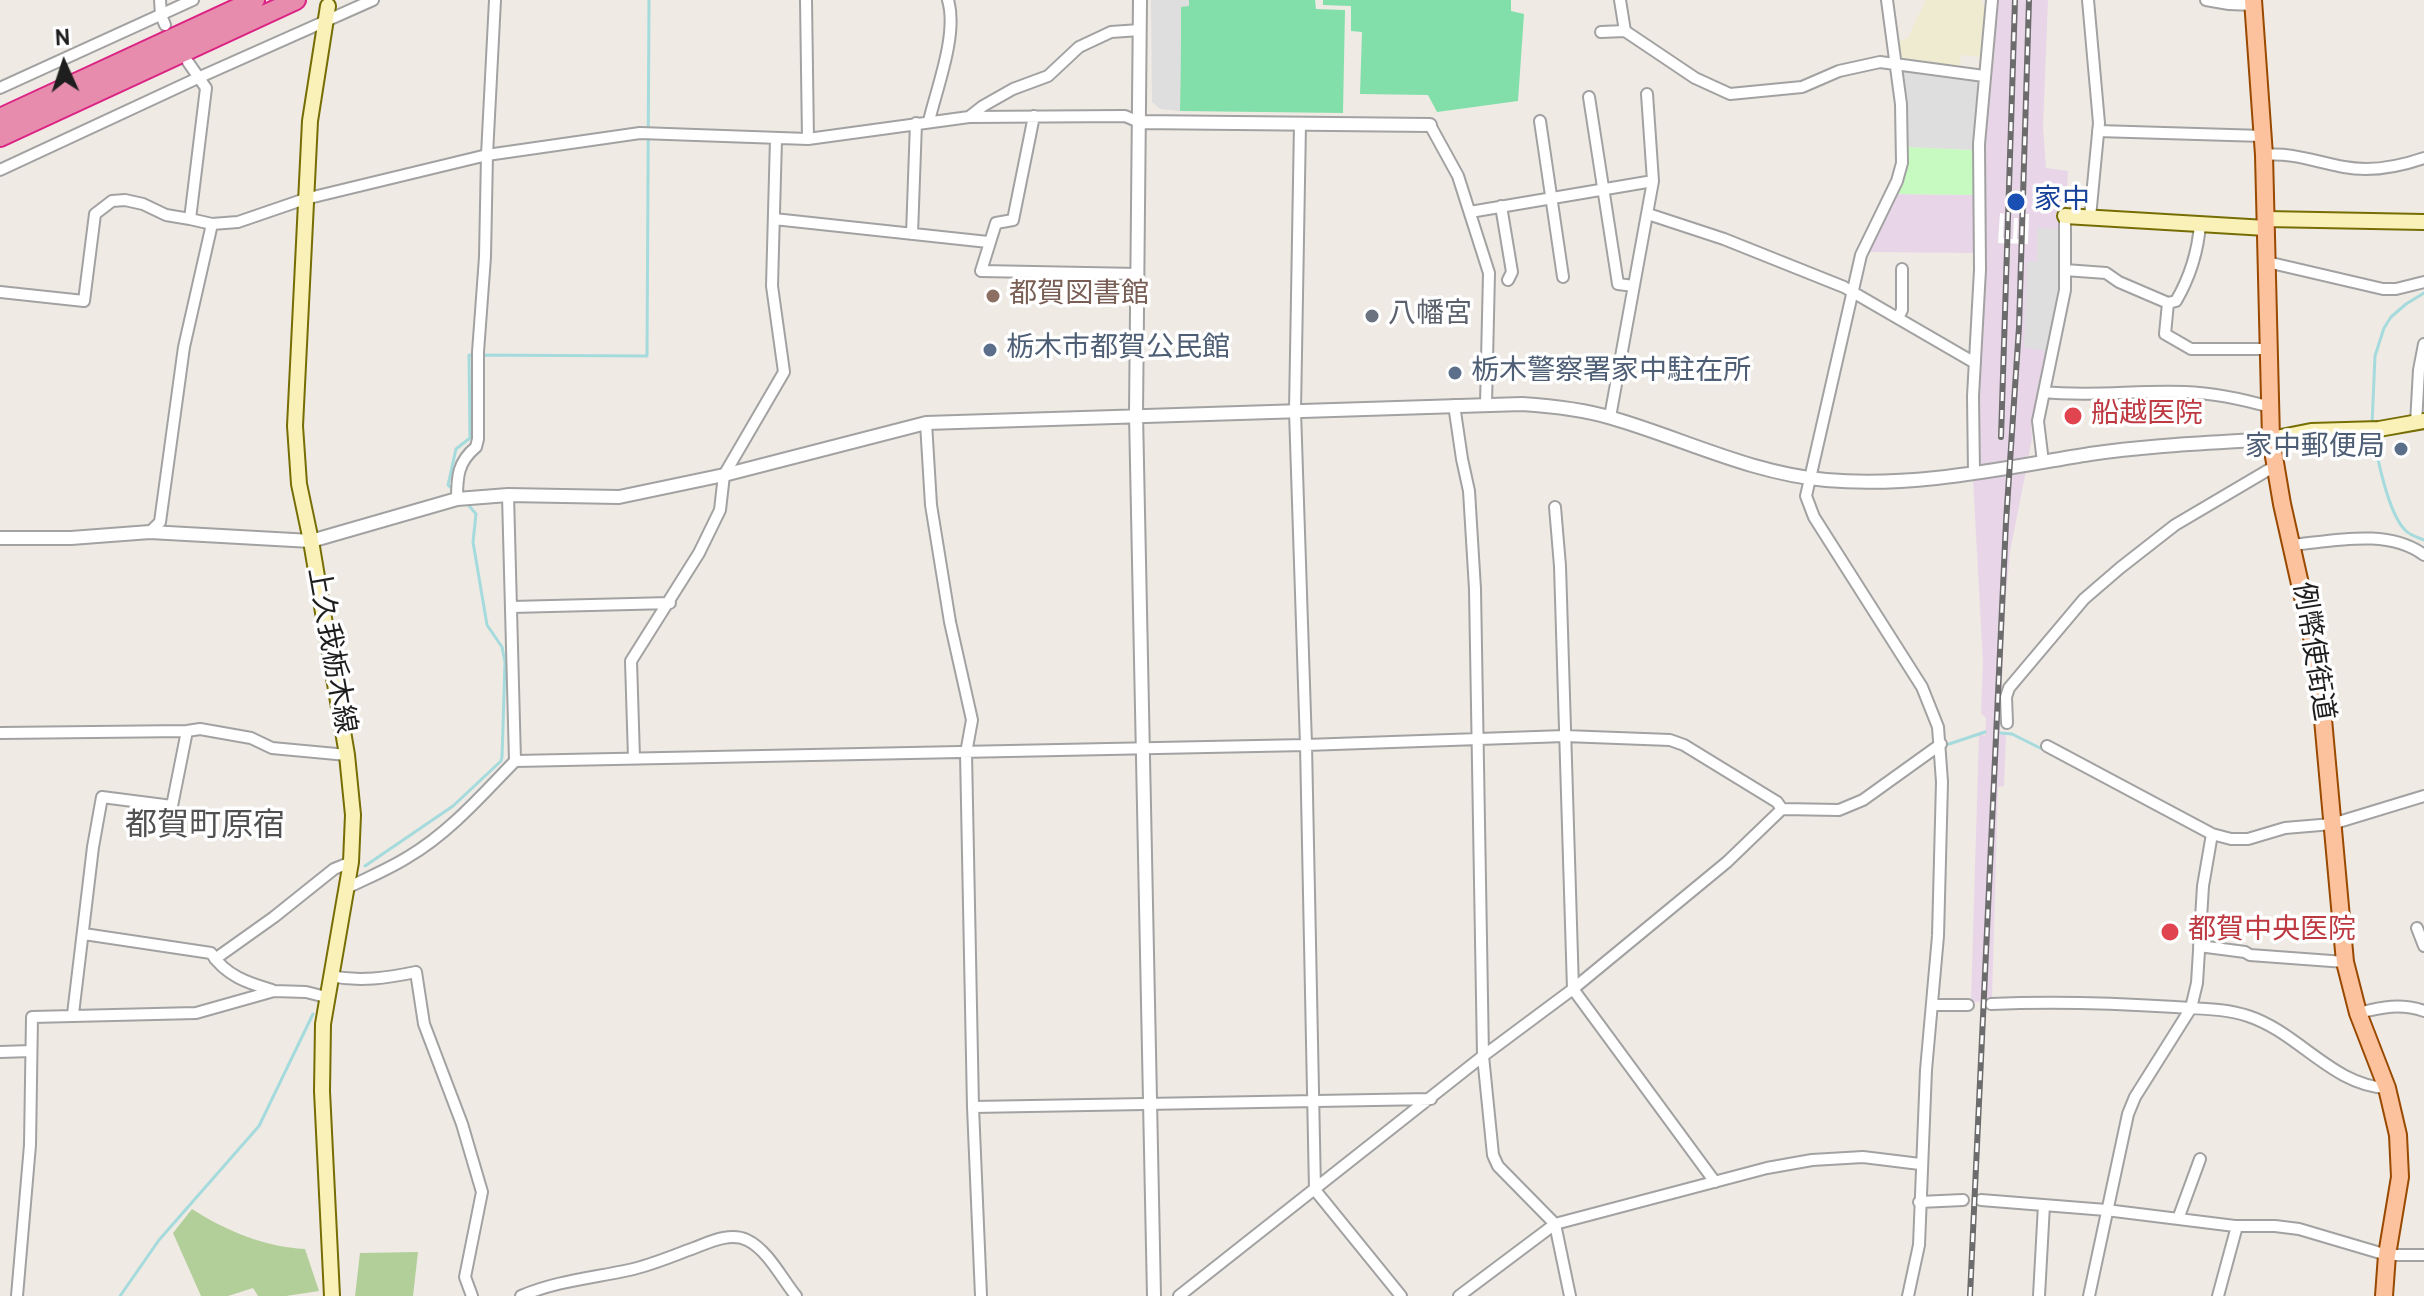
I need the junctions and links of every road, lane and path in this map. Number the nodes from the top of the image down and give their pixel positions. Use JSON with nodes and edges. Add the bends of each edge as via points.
{"nodes":[{"id":1,"x":160,"y":0,"type":"edge"},
{"id":2,"x":193,"y":0,"type":"edge"},
{"id":3,"x":255,"y":0,"type":"edge"},
{"id":4,"x":296,"y":0,"type":"edge"},
{"id":5,"x":373,"y":0,"type":"edge"},
{"id":6,"x":495,"y":0,"type":"edge"},
{"id":7,"x":806,"y":0,"type":"edge"},
{"id":8,"x":948,"y":0,"type":"edge"},
{"id":9,"x":1140,"y":0,"type":"edge"},
{"id":10,"x":1620,"y":0,"type":"edge"},
{"id":11,"x":1887,"y":0,"type":"edge"},
{"id":12,"x":1992,"y":0,"type":"edge"},
{"id":13,"x":2088,"y":0,"type":"edge"},
{"id":14,"x":2206,"y":0,"type":"edge"},
{"id":15,"x":2254,"y":2,"type":"edge"},
{"id":16,"x":328,"y":6,"type":"dead end"},
{"id":17,"x":163,"y":20,"type":"junction"},
{"id":18,"x":326,"y":22,"type":"junction"},
{"id":19,"x":1140,"y":30,"type":"junction"},
{"id":20,"x":1625,"y":31,"type":"junction"},
{"id":21,"x":1601,"y":32,"type":"dead end"},
{"id":22,"x":188,"y":62,"type":"dead end"},
{"id":23,"x":1893,"y":62,"type":"junction"},
{"id":24,"x":1984,"y":76,"type":"junction"},
{"id":25,"x":200,"y":77,"type":"junction"},
{"id":26,"x":0,"y":88,"type":"edge"},
{"id":27,"x":1647,"y":94,"type":"dead end"},
{"id":28,"x":1589,"y":97,"type":"dead end"},
{"id":29,"x":1034,"y":116,"type":"junction"},
{"id":30,"x":969,"y":117,"type":"junction"},
{"id":31,"x":0,"y":118,"type":"edge"},
{"id":32,"x":929,"y":121,"type":"junction"},
{"id":33,"x":1540,"y":121,"type":"dead end"},
{"id":34,"x":1139,"y":122,"type":"junction"},
{"id":35,"x":916,"y":123,"type":"junction"},
{"id":36,"x":1300,"y":124,"type":"junction"},
{"id":37,"x":1430,"y":125,"type":"joint"},
{"id":38,"x":2098,"y":131,"type":"junction"},
{"id":39,"x":2263,"y":136,"type":"junction"},
{"id":40,"x":0,"y":137,"type":"edge"},
{"id":41,"x":776,"y":139,"type":"junction"},
{"id":42,"x":808,"y":139,"type":"junction"},
{"id":43,"x":487,"y":155,"type":"junction"},
{"id":44,"x":2264,"y":155,"type":"junction"},
{"id":45,"x":2424,"y":158,"type":"edge"},
{"id":46,"x":0,"y":170,"type":"edge"},
{"id":47,"x":1653,"y":181,"type":"junction"},
{"id":48,"x":1604,"y":189,"type":"junction"},
{"id":49,"x":1551,"y":198,"type":"junction"},
{"id":50,"x":305,"y":199,"type":"junction"},
{"id":51,"x":1501,"y":206,"type":"junction"},
{"id":52,"x":1470,"y":212,"type":"junction"},
{"id":53,"x":1648,"y":214,"type":"junction"},
{"id":54,"x":2065,"y":216,"type":"joint"},
{"id":55,"x":2090,"y":217,"type":"junction"},
{"id":56,"x":190,"y":219,"type":"junction"},
{"id":57,"x":774,"y":219,"type":"junction"},
{"id":58,"x":2424,"y":222,"type":"edge"},
{"id":59,"x":2266,"y":223,"type":"junction"},
{"id":60,"x":212,"y":224,"type":"junction"},
{"id":61,"x":2200,"y":224,"type":"junction"},
{"id":62,"x":912,"y":234,"type":"junction"},
{"id":63,"x":988,"y":242,"type":"junction"},
{"id":64,"x":2267,"y":262,"type":"junction"},
{"id":65,"x":1902,"y":269,"type":"dead end"},
{"id":66,"x":2065,"y":270,"type":"junction"},
{"id":67,"x":1138,"y":274,"type":"junction"},
{"id":68,"x":1563,"y":277,"type":"dead end"},
{"id":69,"x":1508,"y":280,"type":"dead end"},
{"id":70,"x":2424,"y":282,"type":"edge"},
{"id":71,"x":1634,"y":286,"type":"junction"},
{"id":72,"x":0,"y":292,"type":"edge"},
{"id":73,"x":1854,"y":292,"type":"junction"},
{"id":74,"x":2168,"y":303,"type":"junction"},
{"id":75,"x":1898,"y":318,"type":"junction"},
{"id":76,"x":2424,"y":344,"type":"edge"},
{"id":77,"x":2269,"y":349,"type":"junction"},
{"id":78,"x":1975,"y":363,"type":"junction"},
{"id":79,"x":2044,"y":392,"type":"junction"},
{"id":80,"x":1486,"y":404,"type":"junction"},
{"id":81,"x":1454,"y":405,"type":"junction"},
{"id":82,"x":2270,"y":407,"type":"junction"},
{"id":83,"x":1295,"y":411,"type":"junction"},
{"id":84,"x":1136,"y":414,"type":"junction"},
{"id":85,"x":1610,"y":417,"type":"junction"},
{"id":86,"x":2420,"y":422,"type":"edge"},
{"id":87,"x":926,"y":423,"type":"junction"},
{"id":88,"x":2271,"y":439,"type":"junction"},
{"id":89,"x":2043,"y":462,"type":"junction"},
{"id":90,"x":2275,"y":466,"type":"junction"},
{"id":91,"x":1974,"y":473,"type":"junction"},
{"id":92,"x":724,"y":475,"type":"junction"},
{"id":93,"x":1809,"y":478,"type":"junction"},
{"id":94,"x":508,"y":495,"type":"junction"},
{"id":95,"x":457,"y":499,"type":"junction"},
{"id":96,"x":1555,"y":507,"type":"dead end"},
{"id":97,"x":150,"y":532,"type":"junction"},
{"id":98,"x":0,"y":538,"type":"edge"},
{"id":99,"x":311,"y":541,"type":"junction"},
{"id":100,"x":2292,"y":545,"type":"junction"},
{"id":101,"x":2424,"y":555,"type":"edge"},
{"id":102,"x":670,"y":603,"type":"junction"},
{"id":103,"x":512,"y":607,"type":"junction"},
{"id":104,"x":2007,"y":723,"type":"dead end"},
{"id":105,"x":187,"y":731,"type":"junction"},
{"id":106,"x":0,"y":733,"type":"edge"},
{"id":107,"x":1565,"y":736,"type":"junction"},
{"id":108,"x":1479,"y":738,"type":"junction"},
{"id":109,"x":1941,"y":744,"type":"junction"},
{"id":110,"x":1306,"y":745,"type":"junction"},
{"id":111,"x":2047,"y":746,"type":"dead end"},
{"id":112,"x":1142,"y":748,"type":"junction"},
{"id":113,"x":966,"y":753,"type":"junction"},
{"id":114,"x":347,"y":755,"type":"junction"},
{"id":115,"x":634,"y":758,"type":"junction"},
{"id":116,"x":515,"y":761,"type":"junction"},
{"id":117,"x":2424,"y":796,"type":"edge"},
{"id":118,"x":1782,"y":809,"type":"junction"},
{"id":119,"x":2332,"y":824,"type":"junction"},
{"id":120,"x":2212,"y":834,"type":"junction"},
{"id":121,"x":351,"y":862,"type":"junction"},
{"id":122,"x":347,"y":888,"type":"junction"},
{"id":123,"x":2417,"y":928,"type":"dead end"},
{"id":124,"x":84,"y":934,"type":"junction"},
{"id":125,"x":2199,"y":946,"type":"junction"},
{"id":126,"x":2424,"y":946,"type":"edge"},
{"id":127,"x":215,"y":959,"type":"junction"},
{"id":128,"x":2345,"y":962,"type":"junction"},
{"id":129,"x":330,"y":976,"type":"junction"},
{"id":130,"x":1573,"y":989,"type":"junction"},
{"id":131,"x":274,"y":991,"type":"junction"},
{"id":132,"x":326,"y":997,"type":"junction"},
{"id":133,"x":1991,"y":1004,"type":"dead end"},
{"id":134,"x":1932,"y":1005,"type":"junction"},
{"id":135,"x":1968,"y":1005,"type":"dead end"},
{"id":136,"x":2191,"y":1008,"type":"junction"},
{"id":137,"x":2424,"y":1011,"type":"edge"},
{"id":138,"x":2358,"y":1013,"type":"junction"},
{"id":139,"x":73,"y":1014,"type":"junction"},
{"id":140,"x":31,"y":1051,"type":"junction"},
{"id":141,"x":0,"y":1052,"type":"edge"},
{"id":142,"x":1483,"y":1056,"type":"junction"},
{"id":143,"x":2387,"y":1088,"type":"junction"},
{"id":144,"x":1312,"y":1099,"type":"junction"},
{"id":145,"x":1431,"y":1099,"type":"junction"},
{"id":146,"x":1149,"y":1104,"type":"junction"},
{"id":147,"x":973,"y":1107,"type":"junction"},
{"id":148,"x":2200,"y":1159,"type":"dead end"},
{"id":149,"x":1920,"y":1164,"type":"junction"},
{"id":150,"x":1715,"y":1182,"type":"junction"},
{"id":151,"x":1315,"y":1190,"type":"junction"},
{"id":152,"x":1963,"y":1200,"type":"dead end"},
{"id":153,"x":1981,"y":1200,"type":"dead end"},
{"id":154,"x":1919,"y":1202,"type":"junction"},
{"id":155,"x":2044,"y":1205,"type":"junction"},
{"id":156,"x":2106,"y":1210,"type":"junction"},
{"id":157,"x":2178,"y":1219,"type":"junction"},
{"id":158,"x":1555,"y":1224,"type":"junction"},
{"id":159,"x":2237,"y":1226,"type":"junction"},
{"id":160,"x":2387,"y":1255,"type":"junction"},
{"id":161,"x":2424,"y":1255,"type":"edge"},
{"id":162,"x":17,"y":1296,"type":"edge"},
{"id":163,"x":332,"y":1296,"type":"edge"},
{"id":164,"x":472,"y":1296,"type":"edge"},
{"id":165,"x":521,"y":1296,"type":"edge"},
{"id":166,"x":796,"y":1296,"type":"edge"},
{"id":167,"x":981,"y":1296,"type":"edge"},
{"id":168,"x":1154,"y":1296,"type":"edge"},
{"id":169,"x":1179,"y":1296,"type":"edge"},
{"id":170,"x":1401,"y":1296,"type":"edge"},
{"id":171,"x":1459,"y":1296,"type":"edge"},
{"id":172,"x":1570,"y":1296,"type":"edge"},
{"id":173,"x":1908,"y":1296,"type":"edge"},
{"id":174,"x":2039,"y":1296,"type":"edge"},
{"id":175,"x":2089,"y":1296,"type":"edge"},
{"id":176,"x":2218,"y":1296,"type":"edge"},
{"id":177,"x":2384,"y":1296,"type":"edge"}],
"edges":[{"from":1,"to":17,"type":"street"},
{"from":2,"to":17,"type":"street"},
{"from":3,"to":31,"type":"highway"},
{"from":4,"to":40,"type":"highway"},
{"from":5,"to":18,"type":"street"},
{"from":6,"to":43,"type":"street"},
{"from":7,"to":42,"type":"street"},
{"from":8,"to":32,"type":"street","via":[[949,40]]},
{"from":9,"to":19,"type":"street"},
{"from":10,"to":20,"type":"street"},
{"from":11,"to":23,"type":"street"},
{"from":12,"to":24,"type":"street"},
{"from":13,"to":38,"type":"street"},
{"from":14,"to":15,"type":"street"},
{"from":15,"to":39,"type":"main road","name":"例幣使街道"},
{"from":16,"to":18,"type":"main road","name":"上久我栃木線"},
{"from":17,"to":26,"type":"street"},
{"from":18,"to":25,"type":"street"},
{"from":18,"to":50,"type":"main road","name":"上久我栃木線","via":[[310,121]]},
{"from":19,"to":30,"type":"street","via":[[1111,32],[1079,47],[1048,76],[1013,89]]},
{"from":19,"to":34,"type":"street"},
{"from":20,"to":21,"type":"street"},
{"from":20,"to":23,"type":"street","via":[[1695,78],[1730,94],[1802,87],[1852,67]]},
{"from":22,"to":25,"type":"street"},
{"from":23,"to":24,"type":"street"},
{"from":23,"to":73,"type":"street","via":[[1899,77],[1902,163],[1861,255]]},
{"from":24,"to":78,"type":"street"},
{"from":25,"to":46,"type":"street"},
{"from":25,"to":56,"type":"street","via":[[206,88]]},
{"from":27,"to":47,"type":"street"},
{"from":28,"to":48,"type":"street"},
{"from":29,"to":30,"type":"street"},
{"from":29,"to":34,"type":"street","via":[[1125,116]]},
{"from":29,"to":63,"type":"street","via":[[1013,220],[996,223]]},
{"from":30,"to":32,"type":"street"},
{"from":32,"to":35,"type":"street"},
{"from":33,"to":49,"type":"street"},
{"from":34,"to":36,"type":"street"},
{"from":34,"to":67,"type":"street"},
{"from":35,"to":42,"type":"street"},
{"from":35,"to":62,"type":"street"},
{"from":36,"to":37,"type":"street"},
{"from":36,"to":83,"type":"street"},
{"from":37,"to":52,"type":"street","via":[[1458,176]]},
{"from":38,"to":39,"type":"street"},
{"from":38,"to":55,"type":"street"},
{"from":39,"to":44,"type":"main road","name":"例幣使街道"},
{"from":41,"to":42,"type":"street"},
{"from":41,"to":43,"type":"street","via":[[640,133]]},
{"from":41,"to":57,"type":"street"},
{"from":43,"to":50,"type":"street"},
{"from":43,"to":95,"type":"street","via":[[478,439],[464,457]]},
{"from":44,"to":45,"type":"street","via":[[2286,153],[2362,169]]},
{"from":44,"to":59,"type":"main road","name":"例幣使街道"},
{"from":47,"to":48,"type":"street"},
{"from":47,"to":53,"type":"street"},
{"from":48,"to":49,"type":"street"},
{"from":48,"to":71,"type":"street","via":[[1618,284]]},
{"from":49,"to":51,"type":"street"},
{"from":49,"to":68,"type":"street"},
{"from":50,"to":60,"type":"street","via":[[238,222]]},
{"from":50,"to":99,"type":"main road","name":"上久我栃木線","via":[[295,456]]},
{"from":51,"to":52,"type":"street"},
{"from":51,"to":69,"type":"street","via":[[1512,272]]},
{"from":52,"to":80,"type":"street","via":[[1490,281]]},
{"from":53,"to":71,"type":"street"},
{"from":53,"to":73,"type":"street"},
{"from":54,"to":55,"type":"main road"},
{"from":54,"to":66,"type":"street"},
{"from":55,"to":61,"type":"main road"},
{"from":56,"to":60,"type":"street"},
{"from":56,"to":72,"type":"street","via":[[143,204],[112,201],[95,214],[84,301]]},
{"from":57,"to":62,"type":"street"},
{"from":57,"to":92,"type":"street","via":[[772,286],[784,372]]},
{"from":58,"to":59,"type":"main road"},
{"from":59,"to":61,"type":"main road"},
{"from":59,"to":64,"type":"main road","name":"例幣使街道"},
{"from":60,"to":97,"type":"street","via":[[184,347],[160,522]]},
{"from":61,"to":74,"type":"street","via":[[2198,250],[2181,293]]},
{"from":62,"to":63,"type":"street"},
{"from":63,"to":67,"type":"street","via":[[981,271]]},
{"from":64,"to":70,"type":"street","via":[[2383,289]]},
{"from":64,"to":77,"type":"main road","name":"例幣使街道"},
{"from":65,"to":75,"type":"street"},
{"from":66,"to":74,"type":"street","via":[[2106,273]]},
{"from":66,"to":79,"type":"street"},
{"from":67,"to":84,"type":"street"},
{"from":71,"to":85,"type":"street"},
{"from":73,"to":75,"type":"street"},
{"from":73,"to":93,"type":"street"},
{"from":74,"to":77,"type":"street","via":[[2165,334],[2191,349]]},
{"from":75,"to":78,"type":"street"},
{"from":76,"to":86,"type":"street"},
{"from":77,"to":82,"type":"main road","name":"例幣使街道"},
{"from":78,"to":91,"type":"street"},
{"from":79,"to":82,"type":"street","via":[[2186,392]]},
{"from":79,"to":89,"type":"street","via":[[2038,421]]},
{"from":80,"to":81,"type":"street"},
{"from":80,"to":85,"type":"street","via":[[1554,406]]},
{"from":81,"to":83,"type":"street"},
{"from":81,"to":108,"type":"street","via":[[1469,491]]},
{"from":82,"to":88,"type":"main road","name":"例幣使街道"},
{"from":83,"to":84,"type":"street"},
{"from":83,"to":110,"type":"street"},
{"from":84,"to":87,"type":"street"},
{"from":84,"to":112,"type":"street"},
{"from":85,"to":93,"type":"street","via":[[1747,466]]},
{"from":86,"to":88,"type":"main road"},
{"from":87,"to":92,"type":"street"},
{"from":87,"to":113,"type":"street","via":[[931,505],[972,720]]},
{"from":88,"to":89,"type":"street","via":[[2153,446]]},
{"from":88,"to":90,"type":"main road","name":"例幣使街道"},
{"from":89,"to":91,"type":"street"},
{"from":90,"to":100,"type":"main road","name":"例幣使街道"},
{"from":90,"to":104,"type":"street","via":[[2175,525],[2084,599],[2009,688]]},
{"from":91,"to":93,"type":"street","via":[[1859,481]]},
{"from":92,"to":94,"type":"street","via":[[619,497]]},
{"from":92,"to":102,"type":"street","via":[[720,510]]},
{"from":93,"to":109,"type":"street","via":[[1806,496],[1814,517],[1922,687]]},
{"from":94,"to":95,"type":"street"},
{"from":94,"to":103,"type":"street"},
{"from":95,"to":99,"type":"street"},
{"from":96,"to":107,"type":"street"},
{"from":97,"to":98,"type":"street"},
{"from":97,"to":99,"type":"street"},
{"from":99,"to":114,"type":"main road","name":"上久我栃木線"},
{"from":100,"to":101,"type":"street","via":[[2368,538],[2411,545]]},
{"from":100,"to":119,"type":"main road","name":"例幣使街道","via":[[2318,664]]},
{"from":102,"to":103,"type":"street"},
{"from":102,"to":115,"type":"street","via":[[631,661]]},
{"from":103,"to":116,"type":"street"},
{"from":105,"to":106,"type":"street"},
{"from":105,"to":114,"type":"street","via":[[251,738],[272,748]]},
{"from":105,"to":124,"type":"street","via":[[172,806],[102,797]]},
{"from":107,"to":108,"type":"street"},
{"from":107,"to":118,"type":"street","via":[[1670,740]]},
{"from":107,"to":130,"type":"street"},
{"from":108,"to":110,"type":"street"},
{"from":108,"to":142,"type":"street"},
{"from":109,"to":118,"type":"street","via":[[1863,800],[1839,810]]},
{"from":109,"to":134,"type":"street"},
{"from":110,"to":112,"type":"street"},
{"from":110,"to":144,"type":"street"},
{"from":111,"to":120,"type":"street"},
{"from":112,"to":113,"type":"street"},
{"from":112,"to":146,"type":"street"},
{"from":113,"to":115,"type":"street"},
{"from":113,"to":147,"type":"street"},
{"from":114,"to":121,"type":"main road","name":"上久我栃木線"},
{"from":115,"to":116,"type":"street"},
{"from":116,"to":122,"type":"street","via":[[434,840]]},
{"from":117,"to":119,"type":"street"},
{"from":118,"to":130,"type":"street","via":[[1727,862]]},
{"from":119,"to":120,"type":"street","via":[[2285,828],[2248,839]]},
{"from":119,"to":128,"type":"main road","name":"例幣使街道"},
{"from":120,"to":125,"type":"street"},
{"from":121,"to":122,"type":"main road","name":"上久我栃木線"},
{"from":121,"to":127,"type":"street","via":[[334,869]]},
{"from":122,"to":129,"type":"main road","name":"上久我栃木線"},
{"from":123,"to":126,"type":"street"},
{"from":124,"to":127,"type":"street","via":[[211,953]]},
{"from":124,"to":139,"type":"street"},
{"from":125,"to":128,"type":"street"},
{"from":125,"to":136,"type":"street"},
{"from":127,"to":131,"type":"street","via":[[243,981]]},
{"from":128,"to":138,"type":"main road","name":"例幣使街道"},
{"from":129,"to":132,"type":"main road","name":"上久我栃木線"},
{"from":129,"to":164,"type":"street","via":[[366,980],[416,972],[424,1024],[482,1192],[465,1277]]},
{"from":130,"to":142,"type":"street"},
{"from":130,"to":150,"type":"street"},
{"from":131,"to":132,"type":"street"},
{"from":131,"to":139,"type":"street","via":[[196,1013]]},
{"from":132,"to":163,"type":"main road","name":"上久我栃木線","via":[[322,1091]]},
{"from":133,"to":136,"type":"street"},
{"from":134,"to":135,"type":"street"},
{"from":134,"to":149,"type":"street"},
{"from":136,"to":143,"type":"street","via":[[2247,1015],[2344,1076]]},
{"from":136,"to":156,"type":"street","via":[[2135,1097]]},
{"from":137,"to":138,"type":"street","via":[[2389,1006]]},
{"from":138,"to":143,"type":"main road","name":"例幣使街道"},
{"from":139,"to":140,"type":"street","via":[[32,1017]]},
{"from":140,"to":141,"type":"street"},
{"from":140,"to":162,"type":"street","via":[[30,1145]]},
{"from":142,"to":145,"type":"street"},
{"from":142,"to":158,"type":"street","via":[[1493,1155]]},
{"from":143,"to":160,"type":"main road","name":"例幣使街道","via":[[2400,1156]]},
{"from":144,"to":145,"type":"street"},
{"from":144,"to":146,"type":"street"},
{"from":144,"to":151,"type":"street"},
{"from":145,"to":151,"type":"street"},
{"from":146,"to":147,"type":"street"},
{"from":146,"to":168,"type":"street"},
{"from":147,"to":167,"type":"street"},
{"from":148,"to":157,"type":"street"},
{"from":149,"to":150,"type":"street","via":[[1863,1157],[1812,1160]]},
{"from":149,"to":154,"type":"street"},
{"from":150,"to":158,"type":"street"},
{"from":151,"to":169,"type":"street"},
{"from":151,"to":170,"type":"street"},
{"from":152,"to":154,"type":"street"},
{"from":153,"to":155,"type":"street"},
{"from":154,"to":173,"type":"street","via":[[1919,1245]]},
{"from":155,"to":156,"type":"street"},
{"from":155,"to":174,"type":"street"},
{"from":156,"to":157,"type":"street"},
{"from":156,"to":175,"type":"street"},
{"from":157,"to":159,"type":"street"},
{"from":158,"to":171,"type":"street"},
{"from":158,"to":172,"type":"street"},
{"from":159,"to":160,"type":"street","via":[[2299,1229]]},
{"from":159,"to":176,"type":"street"},
{"from":160,"to":161,"type":"street"},
{"from":160,"to":177,"type":"main road","name":"例幣使街道"},
{"from":165,"to":166,"type":"street","via":[[659,1262],[727,1237],[746,1239],[761,1250]]}]}
